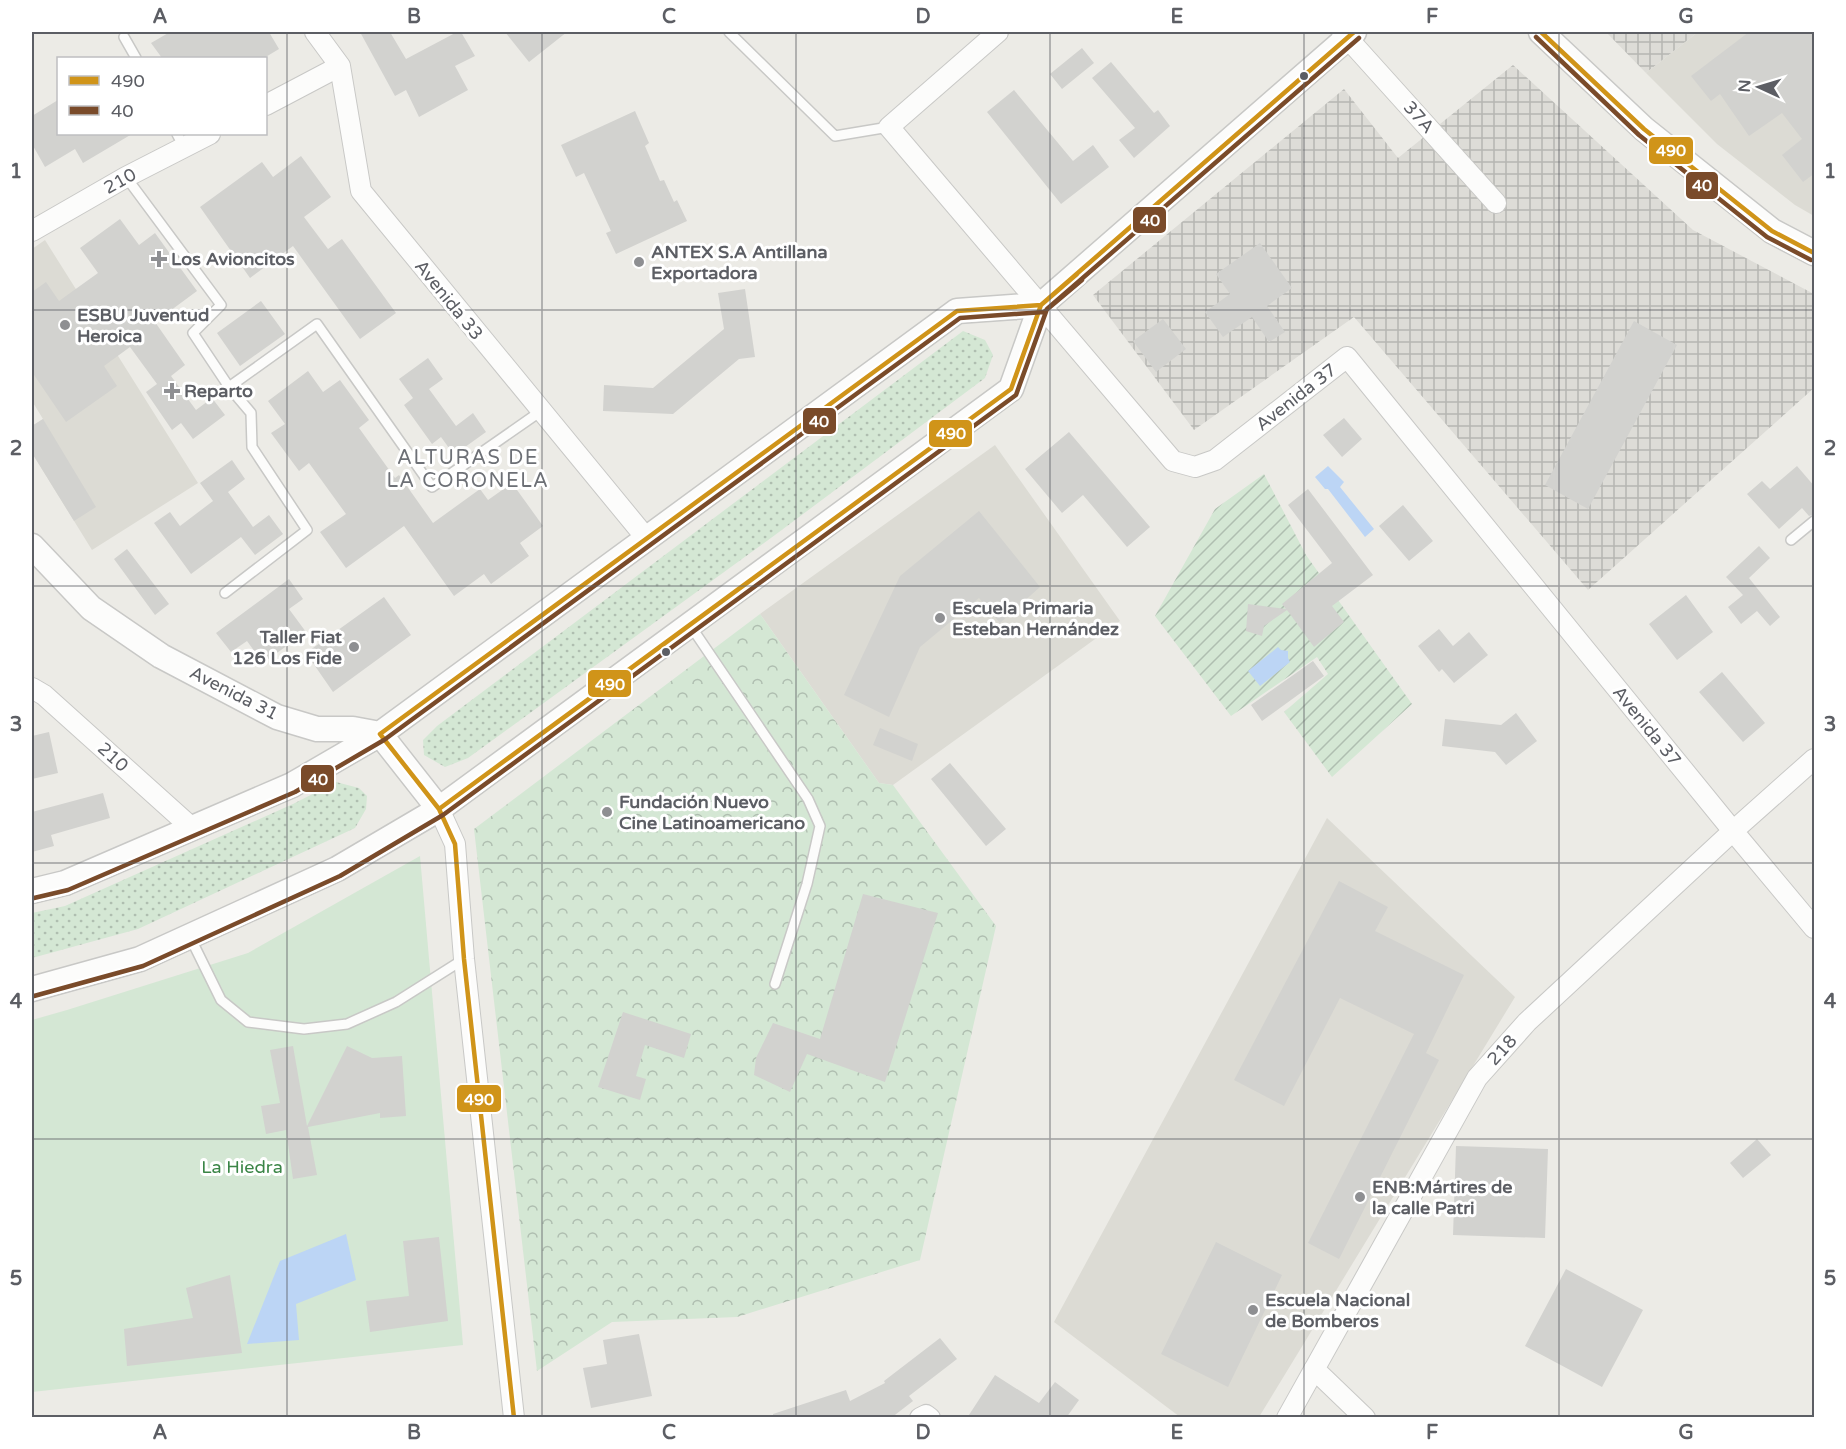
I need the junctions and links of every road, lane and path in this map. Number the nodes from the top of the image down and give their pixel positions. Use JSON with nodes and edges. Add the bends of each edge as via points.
{"nodes":[{"id":1,"x":315,"y":32,"type":"edge"},
{"id":2,"x":729,"y":32,"type":"edge"},
{"id":3,"x":998,"y":32,"type":"edge"},
{"id":4,"x":1541,"y":32,"type":"edge"},
{"id":5,"x":1348,"y":33,"type":"edge"},
{"id":6,"x":124,"y":37,"type":"dead end"},
{"id":7,"x":135,"y":57,"type":"edge"},
{"id":8,"x":340,"y":66,"type":"junction"},
{"id":9,"x":267,"y":104,"type":"edge"},
{"id":10,"x":889,"y":127,"type":"junction"},
{"id":11,"x":205,"y":135,"type":"edge"},
{"id":12,"x":181,"y":140,"type":"edge"},
{"id":13,"x":126,"y":177,"type":"junction"},
{"id":14,"x":1496,"y":203,"type":"dead end"},
{"id":15,"x":32,"y":231,"type":"edge"},
{"id":16,"x":1815,"y":253,"type":"edge"},
{"id":17,"x":1041,"y":305,"type":"junction"},
{"id":18,"x":229,"y":387,"type":"junction"},
{"id":19,"x":541,"y":411,"type":"junction"},
{"id":20,"x":1815,"y":521,"type":"edge"},
{"id":21,"x":647,"y":539,"type":"junction"},
{"id":22,"x":1791,"y":540,"type":"dead end"},
{"id":23,"x":32,"y":546,"type":"edge"},
{"id":24,"x":225,"y":593,"type":"dead end"},
{"id":25,"x":690,"y":625,"type":"junction"},
{"id":26,"x":32,"y":688,"type":"edge"},
{"id":27,"x":380,"y":734,"type":"junction"},
{"id":28,"x":1815,"y":759,"type":"edge"},
{"id":29,"x":440,"y":809,"type":"junction"},
{"id":30,"x":192,"y":828,"type":"junction"},
{"id":31,"x":1733,"y":831,"type":"junction"},
{"id":32,"x":32,"y":891,"type":"edge"},
{"id":33,"x":1815,"y":928,"type":"edge"},
{"id":34,"x":189,"y":936,"type":"junction"},
{"id":35,"x":464,"y":959,"type":"junction"},
{"id":36,"x":775,"y":984,"type":"dead end"},
{"id":37,"x":32,"y":989,"type":"edge"},
{"id":38,"x":1314,"y":1369,"type":"junction"},
{"id":39,"x":514,"y":1418,"type":"edge"},
{"id":40,"x":1287,"y":1418,"type":"edge"},
{"id":41,"x":1365,"y":1418,"type":"edge"}],
"edges":[{"from":1,"to":8,"type":"street","name":"Avenida 33"},
{"from":2,"to":10,"type":"lane","via":[[835,136]]},
{"from":3,"to":10,"type":"street"},
{"from":4,"to":16,"type":"street","via":[[1644,129],[1772,231]]},
{"from":5,"to":14,"type":"street","name":"37A"},
{"from":5,"to":17,"type":"street"},
{"from":6,"to":7,"type":"lane"},
{"from":8,"to":9,"type":"street"},
{"from":8,"to":19,"type":"street","name":"Avenida 33","via":[[361,191]]},
{"from":10,"to":17,"type":"street","name":"Avenida 37"},
{"from":11,"to":12,"type":"street","name":"210"},
{"from":12,"to":13,"type":"street","name":"210"},
{"from":13,"to":15,"type":"street","name":"210"},
{"from":13,"to":18,"type":"lane","via":[[221,305],[193,333]]},
{"from":17,"to":21,"type":"street","via":[[957,311]]},
{"from":17,"to":25,"type":"street","via":[[1011,389]]},
{"from":17,"to":31,"type":"street","name":"Avenida 37","via":[[1173,461],[1195,467],[1215,460],[1347,357]]},
{"from":18,"to":19,"type":"lane","via":[[317,324],[432,487]]},
{"from":18,"to":24,"type":"lane","via":[[251,413],[252,447],[307,530]]},
{"from":19,"to":21,"type":"street","name":"Avenida 33"},
{"from":20,"to":22,"type":"lane"},
{"from":21,"to":27,"type":"street"},
{"from":23,"to":27,"type":"street","name":"Avenida 31","via":[[91,608],[161,656],[277,717],[317,729]]},
{"from":25,"to":29,"type":"street"},
{"from":25,"to":36,"type":"lane","via":[[808,799],[820,826],[807,884]]},
{"from":26,"to":30,"type":"street","name":"210"},
{"from":27,"to":29,"type":"street"},
{"from":27,"to":30,"type":"street","via":[[292,785]]},
{"from":28,"to":31,"type":"street","name":"218"},
{"from":29,"to":34,"type":"street","via":[[337,868]]},
{"from":29,"to":35,"type":"street","via":[[455,844]]},
{"from":30,"to":32,"type":"street","via":[[65,883]]},
{"from":31,"to":33,"type":"street","name":"Avenida 37"},
{"from":31,"to":38,"type":"street","name":"218","via":[[1527,1022],[1477,1078]]},
{"from":34,"to":35,"type":"lane","via":[[220,1000],[248,1022],[304,1029],[347,1024],[396,1002]]},
{"from":34,"to":37,"type":"street","via":[[140,959]]},
{"from":35,"to":39,"type":"street"},
{"from":38,"to":40,"type":"street","name":"218"},
{"from":38,"to":41,"type":"street"}]}
